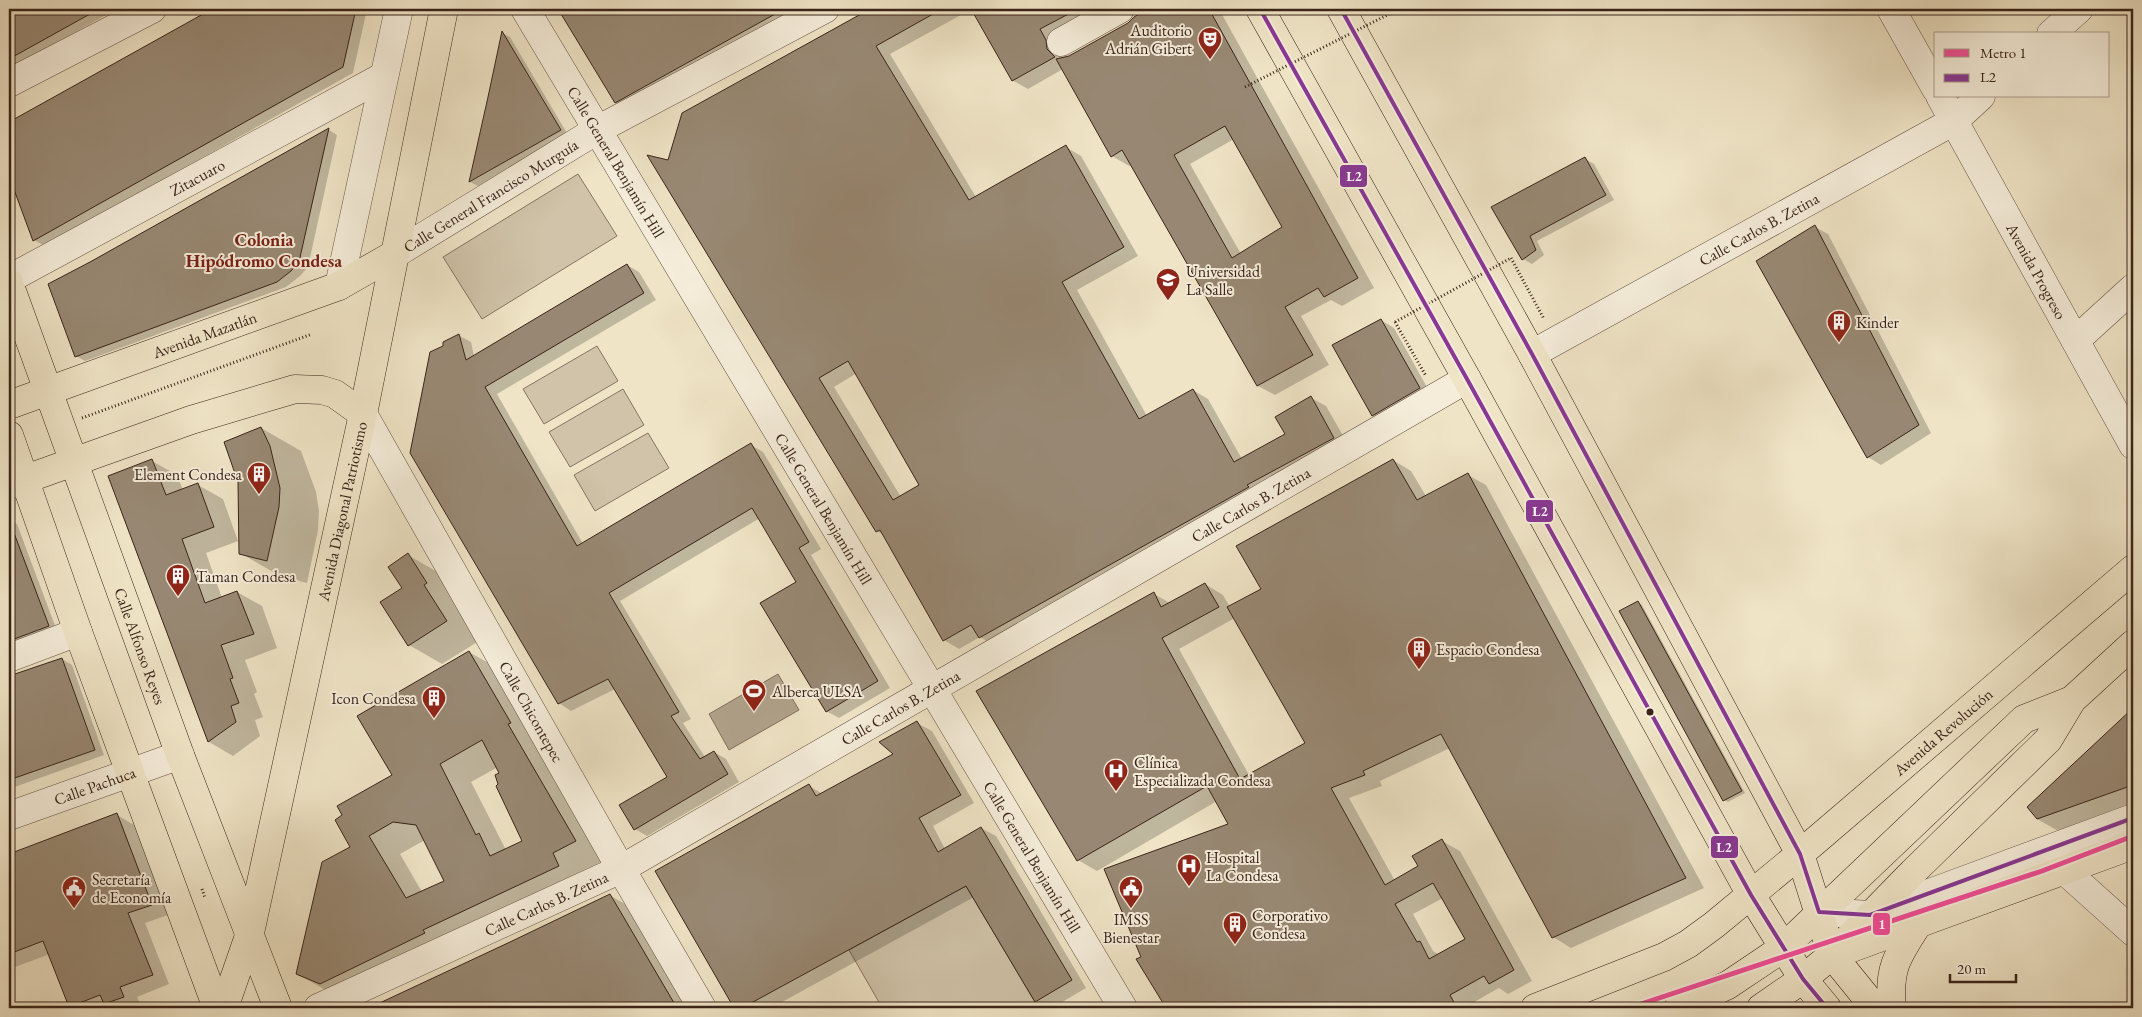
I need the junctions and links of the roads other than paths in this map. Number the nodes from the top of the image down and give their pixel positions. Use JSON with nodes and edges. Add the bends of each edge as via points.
{"nodes":[{"id":1,"x":152,"y":9,"type":"edge"},
{"id":2,"x":399,"y":9,"type":"edge"},
{"id":3,"x":444,"y":9,"type":"edge"},
{"id":4,"x":525,"y":9,"type":"edge"},
{"id":5,"x":825,"y":9,"type":"edge"},
{"id":6,"x":1120,"y":9,"type":"edge"},
{"id":7,"x":1260,"y":9,"type":"edge"},
{"id":8,"x":1341,"y":9,"type":"edge"},
{"id":9,"x":1891,"y":9,"type":"edge"},
{"id":10,"x":2079,"y":9,"type":"edge"},
{"id":11,"x":2053,"y":32,"type":"edge"},
{"id":12,"x":1061,"y":42,"type":"dead end"},
{"id":13,"x":384,"y":76,"type":"junction"},
{"id":14,"x":9,"y":83,"type":"edge"},
{"id":15,"x":1934,"y":85,"type":"edge"},
{"id":16,"x":1941,"y":98,"type":"edge"},
{"id":17,"x":1980,"y":98,"type":"edge"},
{"id":18,"x":1954,"y":121,"type":"junction"},
{"id":19,"x":597,"y":130,"type":"junction"},
{"id":20,"x":395,"y":254,"type":"junction"},
{"id":21,"x":9,"y":279,"type":"edge"},
{"id":22,"x":9,"y":283,"type":"edge"},
{"id":23,"x":339,"y":286,"type":"junction"},
{"id":24,"x":2133,"y":288,"type":"edge"},
{"id":25,"x":2076,"y":340,"type":"junction"},
{"id":26,"x":1532,"y":354,"type":"junction"},
{"id":27,"x":1467,"y":379,"type":"junction"},
{"id":28,"x":48,"y":391,"type":"junction"},
{"id":29,"x":9,"y":405,"type":"edge"},
{"id":30,"x":363,"y":414,"type":"junction"},
{"id":31,"x":9,"y":435,"type":"edge"},
{"id":32,"x":2133,"y":445,"type":"edge"},
{"id":33,"x":74,"y":461,"type":"junction"},
{"id":34,"x":17,"y":482,"type":"edge"},
{"id":35,"x":2133,"y":569,"type":"edge"},
{"id":36,"x":78,"y":632,"type":"junction"},
{"id":37,"x":2133,"y":644,"type":"edge"},
{"id":38,"x":9,"y":658,"type":"edge"},
{"id":39,"x":931,"y":689,"type":"junction"},
{"id":40,"x":2072,"y":700,"type":"junction"},
{"id":41,"x":180,"y":755,"type":"junction"},
{"id":42,"x":130,"y":772,"type":"junction"},
{"id":43,"x":9,"y":816,"type":"edge"},
{"id":44,"x":2133,"y":818,"type":"edge"},
{"id":45,"x":2133,"y":845,"type":"edge"},
{"id":46,"x":1800,"y":854,"type":"junction"},
{"id":47,"x":621,"y":869,"type":"junction"},
{"id":48,"x":2064,"y":870,"type":"junction"},
{"id":49,"x":1751,"y":895,"type":"junction"},
{"id":50,"x":1819,"y":912,"type":"junction"},
{"id":51,"x":1870,"y":915,"type":"junction"},
{"id":52,"x":1918,"y":924,"type":"junction"},
{"id":53,"x":2133,"y":932,"type":"edge"},
{"id":54,"x":250,"y":933,"type":"junction"},
{"id":55,"x":1783,"y":948,"type":"junction"},
{"id":56,"x":1832,"y":955,"type":"junction"},
{"id":57,"x":1804,"y":979,"type":"junction"},
{"id":58,"x":217,"y":1008,"type":"edge"},
{"id":59,"x":224,"y":1008,"type":"edge"},
{"id":60,"x":278,"y":1008,"type":"edge"},
{"id":61,"x":318,"y":1008,"type":"edge"},
{"id":62,"x":702,"y":1008,"type":"edge"},
{"id":63,"x":1122,"y":1008,"type":"edge"},
{"id":64,"x":1535,"y":1008,"type":"edge"},
{"id":65,"x":1678,"y":1008,"type":"edge"},
{"id":66,"x":1761,"y":1008,"type":"edge"},
{"id":67,"x":1827,"y":1008,"type":"edge"},
{"id":68,"x":1875,"y":1008,"type":"edge"},
{"id":69,"x":1892,"y":1008,"type":"edge"}],
"edges":[{"from":1,"to":14,"type":"street"},
{"from":2,"to":13,"type":"street"},
{"from":3,"to":20,"type":"main road","name":"Avenida Diagonal Patriotismo"},
{"from":4,"to":19,"type":"street","name":"Calle General Benjamín Hill"},
{"from":5,"to":19,"type":"street","name":"Calle General Francisco Murguía"},
{"from":6,"to":12,"type":"street"},
{"from":7,"to":27,"type":"main road"},
{"from":8,"to":26,"type":"main road"},
{"from":9,"to":15,"type":"street"},
{"from":10,"to":11,"type":"street"},
{"from":13,"to":21,"type":"street","name":"Zitacuaro"},
{"from":13,"to":23,"type":"street"},
{"from":16,"to":18,"type":"street","name":"Avenida Progreso"},
{"from":17,"to":18,"type":"street","name":"Calle Carlos B. Zetina"},
{"from":18,"to":25,"type":"street","name":"Avenida Progreso"},
{"from":18,"to":26,"type":"street","name":"Calle Carlos B. Zetina"},
{"from":19,"to":20,"type":"street","name":"Calle General Francisco Murguía"},
{"from":19,"to":39,"type":"street","name":"Calle General Benjamín Hill"},
{"from":20,"to":23,"type":"main road","name":"Avenida Mazatlán"},
{"from":20,"to":30,"type":"main road","name":"Avenida Diagonal Patriotismo"},
{"from":22,"to":28,"type":"main road","name":"Calle Alfonso Reyes"},
{"from":23,"to":28,"type":"main road","name":"Avenida Mazatlán"},
{"from":24,"to":25,"type":"street"},
{"from":25,"to":32,"type":"street","name":"Avenida Progreso"},
{"from":26,"to":46,"type":"main road"},
{"from":27,"to":39,"type":"street","name":"Calle Carlos B. Zetina"},
{"from":27,"to":49,"type":"main road"},
{"from":28,"to":29,"type":"main road","name":"Avenida Mazatlán"},
{"from":28,"to":33,"type":"main road","name":"Calle Alfonso Reyes"},
{"from":30,"to":33,"type":"main road","via":[[335,394],[295,389],[191,420]]},
{"from":30,"to":47,"type":"street","name":"Calle Chicontepec"},
{"from":30,"to":54,"type":"main road","name":"Avenida Diagonal Patriotismo"},
{"from":31,"to":34,"type":"main road"},
{"from":33,"to":34,"type":"main road"},
{"from":33,"to":41,"type":"main road","name":"Calle Alfonso Reyes"},
{"from":34,"to":36,"type":"main road"},
{"from":35,"to":46,"type":"main road","name":"Avenida Revolución"},
{"from":36,"to":38,"type":"street"},
{"from":36,"to":42,"type":"main road"},
{"from":37,"to":40,"type":"main road"},
{"from":39,"to":47,"type":"street","name":"Calle Carlos B. Zetina"},
{"from":39,"to":63,"type":"street","name":"Calle General Benjamín Hill"},
{"from":40,"to":50,"type":"main road","via":[[2024,719]]},
{"from":40,"to":51,"type":"main road","via":[[2048,740]]},
{"from":41,"to":42,"type":"street","name":"Calle Pachuca"},
{"from":41,"to":54,"type":"main road","name":"Calle Alfonso Reyes"},
{"from":42,"to":43,"type":"street","name":"Calle Pachuca"},
{"from":42,"to":58,"type":"main road"},
{"from":44,"to":51,"type":"street"},
{"from":45,"to":48,"type":"main road"},
{"from":46,"to":49,"type":"main road","name":"Avenida Revolución"},
{"from":46,"to":50,"type":"main road"},
{"from":47,"to":61,"type":"street","name":"Calle Carlos B. Zetina"},
{"from":47,"to":62,"type":"street","name":"Calle Chicontepec"},
{"from":48,"to":52,"type":"main road"},
{"from":48,"to":53,"type":"street"},
{"from":49,"to":55,"type":"main road"},
{"from":49,"to":64,"type":"main road","name":"Avenida Revolución","via":[[1672,953]]},
{"from":50,"to":51,"type":"street"},
{"from":50,"to":55,"type":"main road"},
{"from":50,"to":56,"type":"main road"},
{"from":51,"to":56,"type":"main road"},
{"from":52,"to":56,"type":"main road"},
{"from":52,"to":69,"type":"main road","via":[[1894,964],[1890,989]]},
{"from":54,"to":59,"type":"main road","name":"Avenida Diagonal Patriotismo"},
{"from":54,"to":60,"type":"main road","name":"Calle Alfonso Reyes"},
{"from":55,"to":57,"type":"main road"},
{"from":55,"to":65,"type":"main road","via":[[1728,985]]},
{"from":56,"to":57,"type":"main road"},
{"from":56,"to":68,"type":"main road"},
{"from":57,"to":66,"type":"main road"},
{"from":57,"to":67,"type":"main road"}]}
